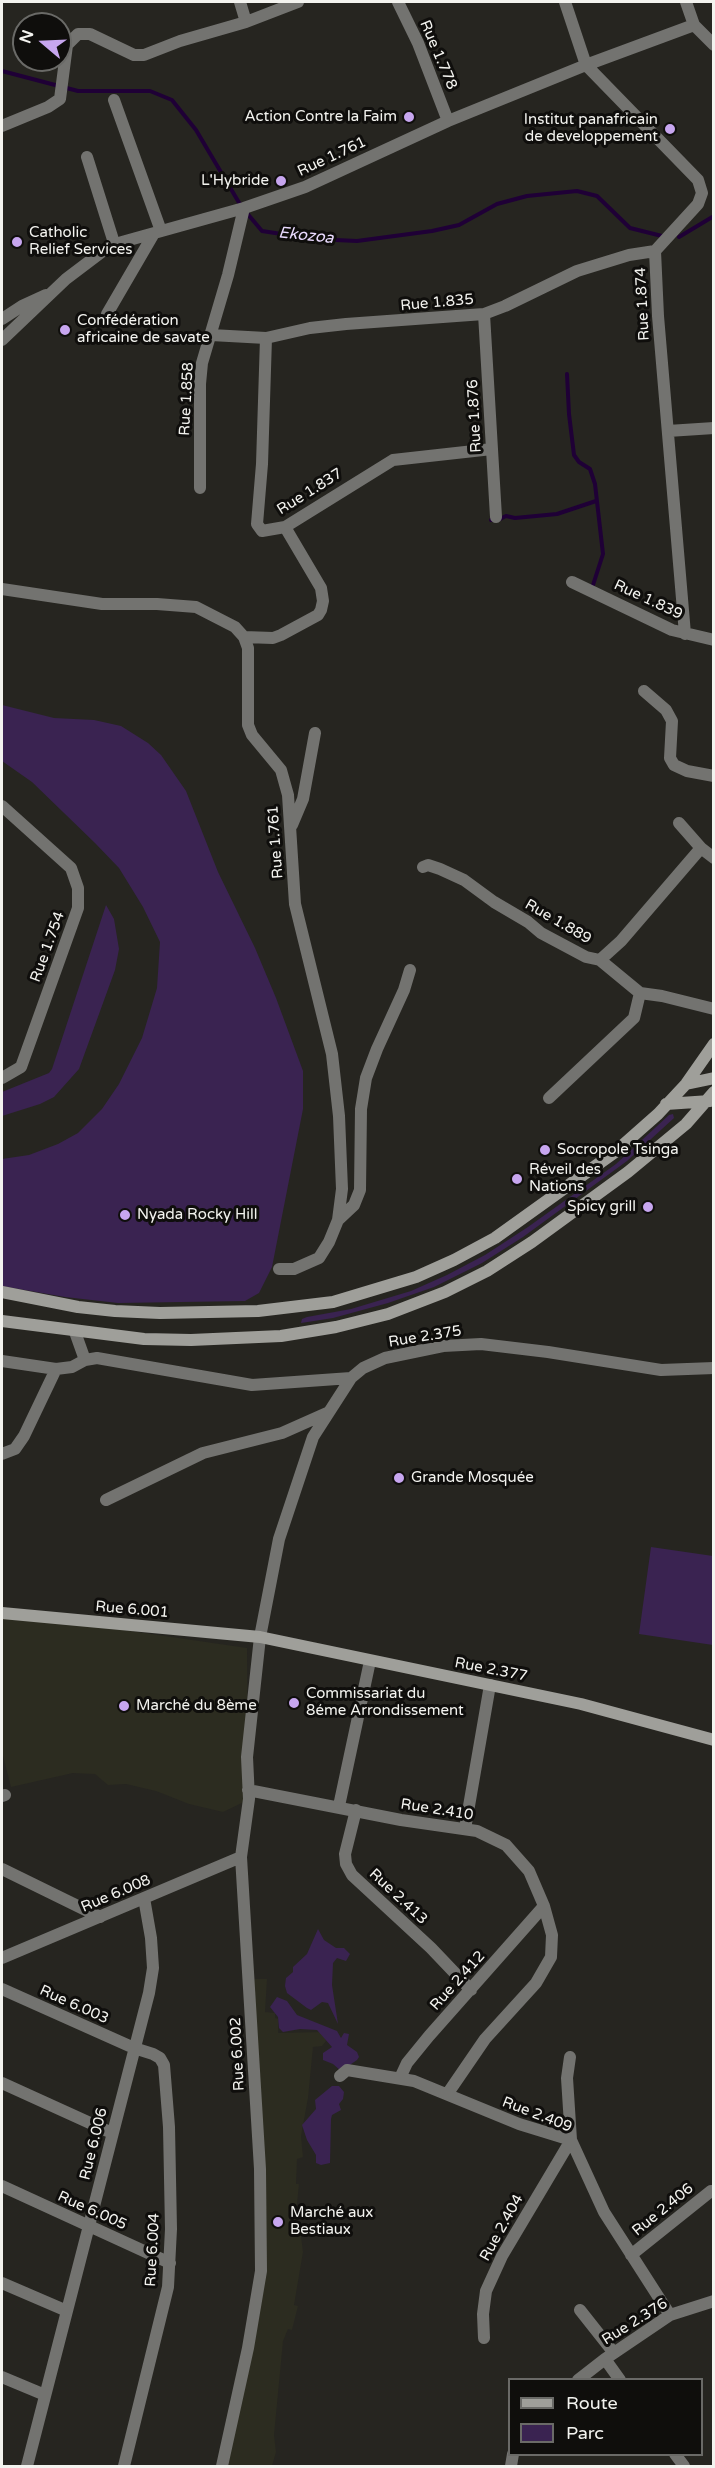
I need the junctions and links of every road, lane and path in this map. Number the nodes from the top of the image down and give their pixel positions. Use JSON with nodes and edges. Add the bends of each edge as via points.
{"nodes":[{"id":1,"x":240,"y":2,"type":"edge"},
{"id":2,"x":298,"y":2,"type":"edge"},
{"id":3,"x":398,"y":2,"type":"edge"},
{"id":4,"x":565,"y":2,"type":"edge"},
{"id":5,"x":686,"y":2,"type":"edge"},
{"id":6,"x":246,"y":22,"type":"junction"},
{"id":7,"x":694,"y":26,"type":"junction"},
{"id":8,"x":714,"y":45,"type":"edge"},
{"id":9,"x":586,"y":64,"type":"junction"},
{"id":10,"x":114,"y":100,"type":"dead end"},
{"id":11,"x":447,"y":121,"type":"junction"},
{"id":12,"x":2,"y":126,"type":"edge"},
{"id":13,"x":87,"y":157,"type":"dead end"},
{"id":14,"x":708,"y":194,"type":"edge"},
{"id":15,"x":244,"y":208,"type":"junction"},
{"id":16,"x":157,"y":233,"type":"junction"},
{"id":17,"x":115,"y":246,"type":"junction"},
{"id":18,"x":655,"y":251,"type":"junction"},
{"id":19,"x":53,"y":292,"type":"junction"},
{"id":20,"x":107,"y":314,"type":"dead end"},
{"id":21,"x":484,"y":314,"type":"junction"},
{"id":22,"x":2,"y":319,"type":"edge"},
{"id":23,"x":211,"y":335,"type":"junction"},
{"id":24,"x":266,"y":338,"type":"junction"},
{"id":25,"x":2,"y":340,"type":"edge"},
{"id":26,"x":714,"y":428,"type":"edge"},
{"id":27,"x":668,"y":431,"type":"junction"},
{"id":28,"x":492,"y":449,"type":"junction"},
{"id":29,"x":200,"y":488,"type":"dead end"},
{"id":30,"x":496,"y":517,"type":"dead end"},
{"id":31,"x":285,"y":527,"type":"junction"},
{"id":32,"x":572,"y":582,"type":"dead end"},
{"id":33,"x":2,"y":589,"type":"edge"},
{"id":34,"x":685,"y":634,"type":"junction"},
{"id":35,"x":244,"y":637,"type":"junction"},
{"id":36,"x":714,"y":640,"type":"edge"},
{"id":37,"x":645,"y":691,"type":"dead end"},
{"id":38,"x":315,"y":733,"type":"dead end"},
{"id":39,"x":714,"y":776,"type":"edge"},
{"id":40,"x":2,"y":806,"type":"edge"},
{"id":41,"x":679,"y":823,"type":"dead end"},
{"id":42,"x":290,"y":828,"type":"junction"},
{"id":43,"x":701,"y":848,"type":"junction"},
{"id":44,"x":714,"y":858,"type":"edge"},
{"id":45,"x":423,"y":867,"type":"dead end"},
{"id":46,"x":600,"y":960,"type":"junction"},
{"id":47,"x":410,"y":970,"type":"dead end"},
{"id":48,"x":640,"y":993,"type":"junction"},
{"id":49,"x":714,"y":1009,"type":"edge"},
{"id":50,"x":714,"y":1044,"type":"edge"},
{"id":51,"x":2,"y":1078,"type":"edge"},
{"id":52,"x":714,"y":1078,"type":"edge"},
{"id":53,"x":686,"y":1084,"type":"junction"},
{"id":54,"x":549,"y":1098,"type":"dead end"},
{"id":55,"x":711,"y":1098,"type":"edge"},
{"id":56,"x":666,"y":1104,"type":"junction"},
{"id":57,"x":338,"y":1220,"type":"junction"},
{"id":58,"x":279,"y":1269,"type":"dead end"},
{"id":59,"x":2,"y":1292,"type":"edge"},
{"id":60,"x":2,"y":1321,"type":"edge"},
{"id":61,"x":75,"y":1332,"type":"junction"},
{"id":62,"x":86,"y":1360,"type":"junction"},
{"id":63,"x":2,"y":1361,"type":"edge"},
{"id":64,"x":709,"y":1368,"type":"edge"},
{"id":65,"x":56,"y":1369,"type":"junction"},
{"id":66,"x":351,"y":1378,"type":"junction"},
{"id":67,"x":714,"y":1381,"type":"edge"},
{"id":68,"x":327,"y":1413,"type":"junction"},
{"id":69,"x":2,"y":1454,"type":"edge"},
{"id":70,"x":106,"y":1500,"type":"dead end"},
{"id":71,"x":2,"y":1613,"type":"edge"},
{"id":72,"x":260,"y":1637,"type":"junction"},
{"id":73,"x":370,"y":1662,"type":"junction"},
{"id":74,"x":490,"y":1685,"type":"junction"},
{"id":75,"x":714,"y":1740,"type":"edge"},
{"id":76,"x":248,"y":1790,"type":"junction"},
{"id":77,"x":339,"y":1806,"type":"junction"},
{"id":78,"x":356,"y":1810,"type":"junction"},
{"id":79,"x":465,"y":1829,"type":"junction"},
{"id":80,"x":241,"y":1857,"type":"junction"},
{"id":81,"x":2,"y":1869,"type":"edge"},
{"id":82,"x":144,"y":1898,"type":"junction"},
{"id":83,"x":544,"y":1906,"type":"junction"},
{"id":84,"x":100,"y":1917,"type":"junction"},
{"id":85,"x":2,"y":1958,"type":"edge"},
{"id":86,"x":2,"y":1989,"type":"edge"},
{"id":87,"x":471,"y":1990,"type":"junction"},
{"id":88,"x":135,"y":2048,"type":"junction"},
{"id":89,"x":570,"y":2057,"type":"dead end"},
{"id":90,"x":340,"y":2076,"type":"dead end"},
{"id":91,"x":400,"y":2078,"type":"junction"},
{"id":92,"x":2,"y":2083,"type":"edge"},
{"id":93,"x":448,"y":2093,"type":"junction"},
{"id":94,"x":112,"y":2133,"type":"junction"},
{"id":95,"x":571,"y":2140,"type":"junction"},
{"id":96,"x":2,"y":2186,"type":"edge"},
{"id":97,"x":714,"y":2192,"type":"edge"},
{"id":98,"x":89,"y":2226,"type":"junction"},
{"id":99,"x":631,"y":2255,"type":"junction"},
{"id":100,"x":170,"y":2263,"type":"junction"},
{"id":101,"x":2,"y":2283,"type":"edge"},
{"id":102,"x":714,"y":2301,"type":"edge"},
{"id":103,"x":580,"y":2310,"type":"dead end"},
{"id":104,"x":66,"y":2311,"type":"junction"},
{"id":105,"x":670,"y":2315,"type":"junction"},
{"id":106,"x":484,"y":2338,"type":"dead end"},
{"id":107,"x":609,"y":2356,"type":"junction"},
{"id":108,"x":2,"y":2377,"type":"edge"},
{"id":109,"x":579,"y":2378,"type":"edge"},
{"id":110,"x":620,"y":2378,"type":"edge"},
{"id":111,"x":45,"y":2396,"type":"junction"},
{"id":112,"x":27,"y":2466,"type":"edge"},
{"id":113,"x":124,"y":2466,"type":"edge"},
{"id":114,"x":222,"y":2466,"type":"edge"}],
"edges":[{"from":1,"to":6,"type":"street"},
{"from":2,"to":6,"type":"street"},
{"from":3,"to":11,"type":"street","name":"Rue 1.778"},
{"from":4,"to":9,"type":"street","name":"Rue 1.874"},
{"from":5,"to":7,"type":"street"},
{"from":6,"to":12,"type":"street","via":[[144,55],[134,55],[90,34],[78,34],[67,45],[60,99]]},
{"from":7,"to":8,"type":"street"},
{"from":7,"to":9,"type":"street","name":"Rue 1.761"},
{"from":9,"to":11,"type":"street","name":"Rue 1.761"},
{"from":9,"to":14,"type":"street","name":"Rue 1.874"},
{"from":10,"to":16,"type":"street"},
{"from":11,"to":15,"type":"street","name":"Rue 1.761","via":[[305,187]]},
{"from":13,"to":17,"type":"street"},
{"from":14,"to":18,"type":"street","name":"Rue 1.874"},
{"from":15,"to":16,"type":"street","name":"Rue 1.761"},
{"from":15,"to":23,"type":"street","name":"Rue 1.858"},
{"from":16,"to":17,"type":"street","name":"Rue 1.761"},
{"from":16,"to":20,"type":"street"},
{"from":17,"to":19,"type":"street","name":"Rue 1.761","via":[[103,251]]},
{"from":18,"to":21,"type":"street","name":"Rue 1.835","via":[[577,271]]},
{"from":18,"to":27,"type":"street","name":"Rue 1.874"},
{"from":19,"to":22,"type":"street"},
{"from":19,"to":25,"type":"street","name":"Rue 1.761"},
{"from":21,"to":24,"type":"street","name":"Rue 1.835","via":[[337,325]]},
{"from":21,"to":28,"type":"street","name":"Rue 1.876"},
{"from":23,"to":24,"type":"street","name":"Rue 1.835"},
{"from":23,"to":29,"type":"street","name":"Rue 1.858","via":[[200,384]]},
{"from":24,"to":31,"type":"street","name":"Rue 1.837","via":[[257,525],[262,531]]},
{"from":26,"to":27,"type":"street"},
{"from":27,"to":34,"type":"street","name":"Rue 1.874"},
{"from":28,"to":30,"type":"street","name":"Rue 1.876"},
{"from":28,"to":31,"type":"street","name":"Rue 1.837","via":[[393,460]]},
{"from":31,"to":35,"type":"street","via":[[321,588],[321,610],[273,638]]},
{"from":32,"to":34,"type":"street","name":"Rue 1.839"},
{"from":33,"to":35,"type":"street","via":[[102,604],[196,607],[235,627]]},
{"from":34,"to":36,"type":"street","name":"Rue 1.839"},
{"from":35,"to":42,"type":"street","name":"Rue 1.761","via":[[248,648],[248,725],[281,770],[288,795]]},
{"from":37,"to":39,"type":"street","via":[[672,721],[670,758],[674,765]]},
{"from":38,"to":42,"type":"street","via":[[303,799]]},
{"from":40,"to":51,"type":"street","name":"Rue 1.754","via":[[71,868],[78,888],[78,908],[21,1067]]},
{"from":41,"to":43,"type":"street"},
{"from":42,"to":57,"type":"street","name":"Rue 1.761","via":[[295,903],[332,1054],[342,1188]]},
{"from":43,"to":44,"type":"street"},
{"from":43,"to":46,"type":"street"},
{"from":45,"to":46,"type":"street","name":"Rue 1.889","via":[[440,869],[464,880],[541,933],[586,957]]},
{"from":46,"to":48,"type":"street","name":"Rue 1.889"},
{"from":47,"to":57,"type":"street","via":[[366,1078],[361,1109],[360,1190],[354,1205]]},
{"from":48,"to":49,"type":"street"},
{"from":48,"to":54,"type":"street","via":[[634,1018]]},
{"from":50,"to":53,"type":"main road"},
{"from":52,"to":53,"type":"main road"},
{"from":53,"to":56,"type":"main road"},
{"from":55,"to":56,"type":"main road"},
{"from":55,"to":61,"type":"main road","via":[[628,1172],[532,1242],[445,1292],[388,1314],[263,1338],[144,1339]]},
{"from":56,"to":59,"type":"main road","via":[[615,1152],[495,1238],[416,1277],[370,1292],[333,1302],[278,1309],[160,1313],[78,1307]]},
{"from":57,"to":58,"type":"street","name":"Rue 1.761","via":[[319,1258],[294,1269]]},
{"from":60,"to":61,"type":"main road"},
{"from":61,"to":62,"type":"street"},
{"from":62,"to":65,"type":"street"},
{"from":62,"to":66,"type":"street","via":[[97,1358],[252,1385]]},
{"from":63,"to":65,"type":"street"},
{"from":64,"to":66,"type":"street","name":"Rue 2.375","via":[[661,1370],[481,1344],[443,1346],[385,1358]]},
{"from":64,"to":67,"type":"street"},
{"from":65,"to":69,"type":"street","via":[[24,1436],[15,1449]]},
{"from":66,"to":68,"type":"street","name":"Rue 2.375"},
{"from":68,"to":70,"type":"street","via":[[282,1433],[203,1453]]},
{"from":68,"to":72,"type":"street","name":"Rue 2.375","via":[[313,1437],[279,1539]]},
{"from":71,"to":72,"type":"main road","name":"Rue 6.001"},
{"from":72,"to":73,"type":"main road","name":"Rue 2.377"},
{"from":72,"to":76,"type":"street","name":"Rue 6.002","via":[[247,1757]]},
{"from":73,"to":74,"type":"main road","name":"Rue 2.377"},
{"from":73,"to":77,"type":"street"},
{"from":74,"to":75,"type":"main road","name":"Rue 2.377","via":[[609,1710]]},
{"from":74,"to":79,"type":"street"},
{"from":76,"to":77,"type":"street","name":"Rue 2.410"},
{"from":76,"to":80,"type":"street","name":"Rue 6.002"},
{"from":77,"to":78,"type":"street","name":"Rue 2.410"},
{"from":78,"to":79,"type":"street","name":"Rue 2.410"},
{"from":78,"to":87,"type":"street","name":"Rue 2.413","via":[[345,1854],[352,1875]]},
{"from":79,"to":83,"type":"street","name":"Rue 2.410","via":[[506,1845],[528,1871]]},
{"from":80,"to":82,"type":"street","name":"Rue 6.008"},
{"from":80,"to":114,"type":"street","name":"Rue 6.002","via":[[260,2169],[261,2271]]},
{"from":81,"to":84,"type":"street"},
{"from":82,"to":84,"type":"street","name":"Rue 6.008"},
{"from":82,"to":88,"type":"street","name":"Rue 6.006","via":[[153,1968]]},
{"from":83,"to":87,"type":"street","name":"Rue 2.412"},
{"from":83,"to":93,"type":"street","name":"Rue 2.410","via":[[552,1935],[551,1957],[536,1983],[485,2039]]},
{"from":84,"to":85,"type":"street","name":"Rue 6.008"},
{"from":86,"to":88,"type":"street","name":"Rue 6.003"},
{"from":87,"to":91,"type":"street","name":"Rue 2.412","via":[[407,2063]]},
{"from":88,"to":94,"type":"street","name":"Rue 6.006"},
{"from":88,"to":100,"type":"street","name":"Rue 6.004","via":[[160,2058],[164,2065],[169,2127]]},
{"from":89,"to":95,"type":"street","via":[[567,2078]]},
{"from":90,"to":91,"type":"street","name":"Rue 2.409","via":[[347,2070]]},
{"from":91,"to":93,"type":"street","name":"Rue 2.409"},
{"from":92,"to":94,"type":"street"},
{"from":93,"to":95,"type":"street","name":"Rue 2.409","via":[[519,2124]]},
{"from":94,"to":98,"type":"street","name":"Rue 6.006"},
{"from":95,"to":99,"type":"street","name":"Rue 2.409","via":[[604,2211]]},
{"from":95,"to":106,"type":"street","name":"Rue 2.404","via":[[502,2256],[486,2291]]},
{"from":96,"to":98,"type":"street","name":"Rue 6.005"},
{"from":97,"to":99,"type":"street","name":"Rue 2.406"},
{"from":98,"to":100,"type":"street","name":"Rue 6.005"},
{"from":98,"to":104,"type":"street","name":"Rue 6.006"},
{"from":99,"to":105,"type":"street","name":"Rue 2.409"},
{"from":100,"to":113,"type":"street","name":"Rue 6.004","via":[[168,2287]]},
{"from":101,"to":104,"type":"street"},
{"from":102,"to":105,"type":"street","name":"Rue 2.376"},
{"from":103,"to":107,"type":"street"},
{"from":104,"to":111,"type":"street","name":"Rue 6.006"},
{"from":105,"to":107,"type":"street","name":"Rue 2.376"},
{"from":107,"to":109,"type":"street","name":"Rue 2.376"},
{"from":107,"to":110,"type":"street"},
{"from":108,"to":111,"type":"street"},
{"from":111,"to":112,"type":"street","name":"Rue 6.006"}]}
